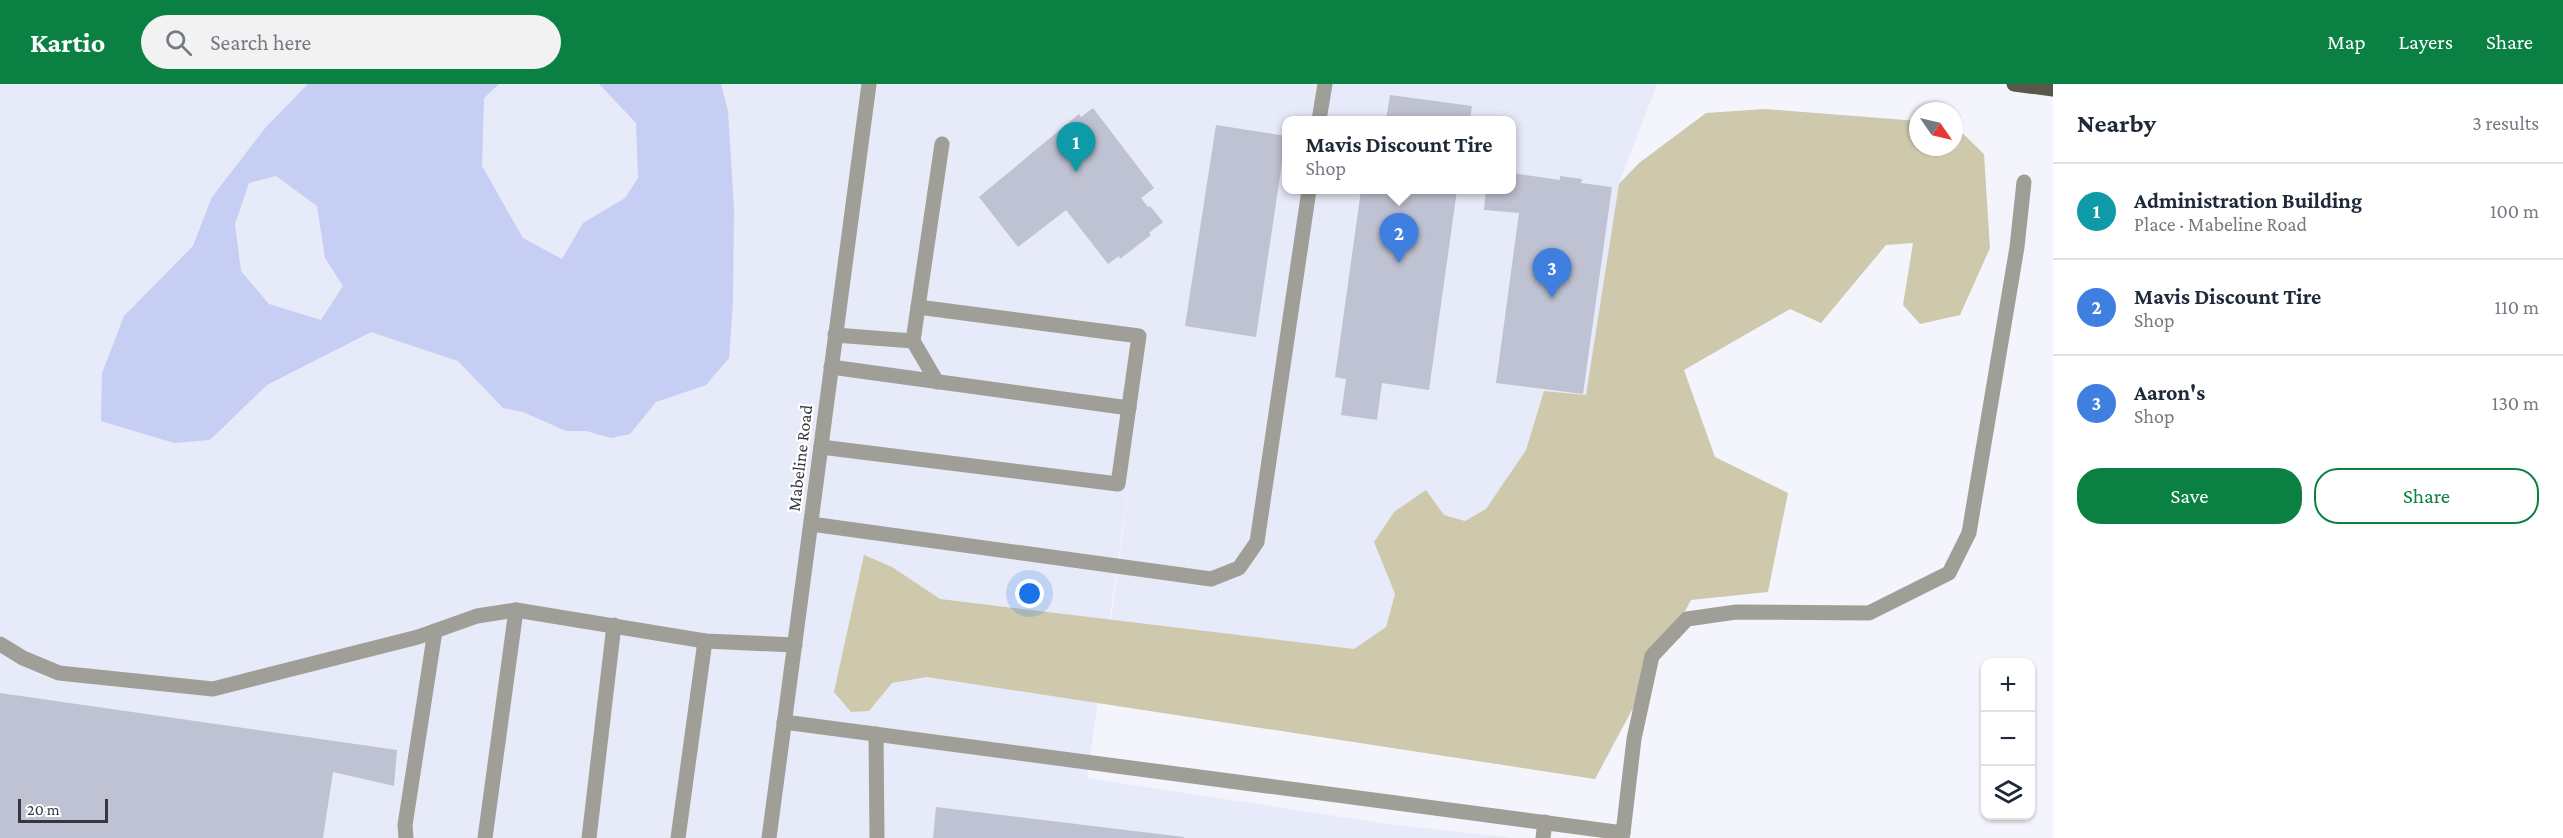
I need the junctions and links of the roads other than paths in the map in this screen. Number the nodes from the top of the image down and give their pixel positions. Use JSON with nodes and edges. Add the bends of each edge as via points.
{"nodes":[{"id":1,"x":869,"y":84,"type":"edge"},
{"id":2,"x":1324,"y":84,"type":"edge"},
{"id":3,"x":2014,"y":84,"type":"edge"},
{"id":4,"x":2053,"y":89,"type":"edge"},
{"id":5,"x":1320,"y":116,"type":"edge"},
{"id":6,"x":942,"y":144,"type":"dead end"},
{"id":7,"x":2024,"y":182,"type":"dead end"},
{"id":8,"x":1308,"y":194,"type":"edge"},
{"id":9,"x":918,"y":307,"type":"junction"},
{"id":10,"x":835,"y":334,"type":"junction"},
{"id":11,"x":913,"y":341,"type":"junction"},
{"id":12,"x":831,"y":367,"type":"junction"},
{"id":13,"x":937,"y":382,"type":"junction"},
{"id":14,"x":1129,"y":408,"type":"junction"},
{"id":15,"x":821,"y":447,"type":"junction"},
{"id":16,"x":811,"y":524,"type":"junction"},
{"id":17,"x":516,"y":610,"type":"junction"},
{"id":18,"x":614,"y":625,"type":"junction"},
{"id":19,"x":435,"y":631,"type":"junction"},
{"id":20,"x":705,"y":641,"type":"junction"},
{"id":21,"x":0,"y":644,"type":"edge"},
{"id":22,"x":795,"y":645,"type":"junction"},
{"id":23,"x":784,"y":722,"type":"junction"},
{"id":24,"x":876,"y":734,"type":"junction"},
{"id":25,"x":1545,"y":822,"type":"junction"},
{"id":26,"x":1623,"y":836,"type":"edge"},
{"id":27,"x":406,"y":838,"type":"edge"},
{"id":28,"x":485,"y":838,"type":"edge"},
{"id":29,"x":589,"y":838,"type":"edge"},
{"id":30,"x":678,"y":838,"type":"edge"},
{"id":31,"x":769,"y":838,"type":"edge"},
{"id":32,"x":877,"y":838,"type":"edge"},
{"id":33,"x":1543,"y":838,"type":"edge"}],
"edges":[{"from":1,"to":10,"type":"street","name":"Mabeline Road"},
{"from":2,"to":5,"type":"street"},
{"from":3,"to":4,"type":"main road"},
{"from":6,"to":9,"type":"street"},
{"from":7,"to":26,"type":"street","via":[[1970,534],[1949,573],[1869,613],[1736,612],[1687,619],[1652,656],[1634,739]]},
{"from":8,"to":16,"type":"street","via":[[1257,542],[1239,568],[1211,579]]},
{"from":9,"to":11,"type":"street"},
{"from":9,"to":14,"type":"street","via":[[1139,336]]},
{"from":10,"to":11,"type":"street"},
{"from":10,"to":12,"type":"street","name":"Mabeline Road"},
{"from":11,"to":13,"type":"street"},
{"from":12,"to":13,"type":"street"},
{"from":12,"to":15,"type":"street","name":"Mabeline Road"},
{"from":13,"to":14,"type":"street"},
{"from":14,"to":15,"type":"street","via":[[1118,484]]},
{"from":15,"to":16,"type":"street","name":"Mabeline Road"},
{"from":16,"to":22,"type":"street","name":"Mabeline Road"},
{"from":17,"to":18,"type":"street"},
{"from":17,"to":19,"type":"street","via":[[477,616]]},
{"from":17,"to":28,"type":"street"},
{"from":18,"to":20,"type":"street"},
{"from":18,"to":29,"type":"street"},
{"from":19,"to":21,"type":"street","via":[[213,689],[59,673]]},
{"from":19,"to":27,"type":"street"},
{"from":20,"to":22,"type":"street"},
{"from":20,"to":30,"type":"street"},
{"from":22,"to":23,"type":"street","name":"Mabeline Road"},
{"from":23,"to":24,"type":"street"},
{"from":23,"to":31,"type":"street","name":"Mabeline Road"},
{"from":24,"to":25,"type":"street"},
{"from":24,"to":32,"type":"street"},
{"from":25,"to":26,"type":"street"},
{"from":25,"to":33,"type":"street"}]}
